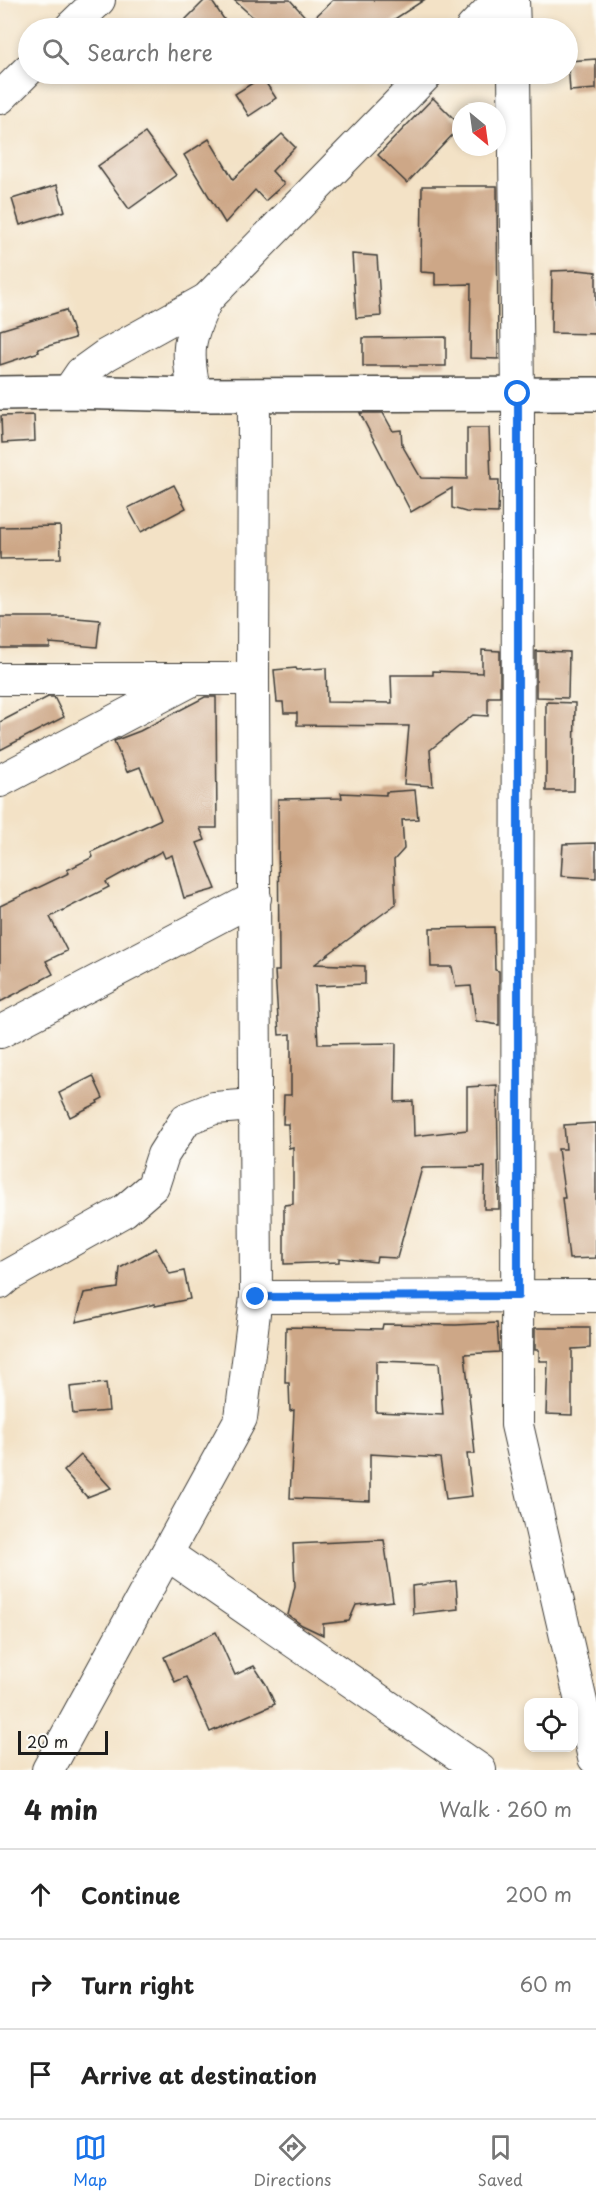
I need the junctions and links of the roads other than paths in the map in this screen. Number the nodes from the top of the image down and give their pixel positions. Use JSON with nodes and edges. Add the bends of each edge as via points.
{"nodes":[{"id":1,"x":99,"y":0,"type":"edge"},
{"id":2,"x":499,"y":0,"type":"edge"},
{"id":3,"x":513,"y":0,"type":"edge"},
{"id":4,"x":80,"y":18,"type":"edge"},
{"id":5,"x":481,"y":18,"type":"edge"},
{"id":6,"x":514,"y":18,"type":"edge"},
{"id":7,"x":18,"y":80,"type":"edge"},
{"id":8,"x":418,"y":84,"type":"edge"},
{"id":9,"x":514,"y":84,"type":"edge"},
{"id":10,"x":0,"y":98,"type":"edge"},
{"id":11,"x":207,"y":299,"type":"junction"},
{"id":12,"x":68,"y":392,"type":"junction"},
{"id":13,"x":0,"y":393,"type":"edge"},
{"id":14,"x":518,"y":394,"type":"junction"},
{"id":15,"x":596,"y":394,"type":"edge"},
{"id":16,"x":195,"y":395,"type":"junction"},
{"id":17,"x":254,"y":395,"type":"junction"},
{"id":18,"x":0,"y":679,"type":"edge"},
{"id":19,"x":194,"y":679,"type":"junction"},
{"id":20,"x":253,"y":679,"type":"junction"},
{"id":21,"x":0,"y":781,"type":"edge"},
{"id":22,"x":255,"y":898,"type":"junction"},
{"id":23,"x":0,"y":1032,"type":"edge"},
{"id":24,"x":255,"y":1105,"type":"junction"},
{"id":25,"x":0,"y":1283,"type":"edge"},
{"id":26,"x":518,"y":1296,"type":"junction"},
{"id":27,"x":596,"y":1296,"type":"edge"},
{"id":28,"x":256,"y":1297,"type":"junction"},
{"id":29,"x":166,"y":1554,"type":"junction"},
{"id":30,"x":587,"y":1762,"type":"edge"},
{"id":31,"x":48,"y":1770,"type":"edge"},
{"id":32,"x":480,"y":1770,"type":"edge"}],
"edges":[{"from":1,"to":4,"type":"street"},
{"from":2,"to":5,"type":"street"},
{"from":3,"to":6,"type":"street"},
{"from":7,"to":10,"type":"street"},
{"from":8,"to":11,"type":"street"},
{"from":9,"to":14,"type":"street"},
{"from":11,"to":12,"type":"street","via":[[106,355],[81,373]]},
{"from":11,"to":16,"type":"street","via":[[189,345]]},
{"from":12,"to":13,"type":"street"},
{"from":12,"to":16,"type":"street"},
{"from":14,"to":15,"type":"street"},
{"from":14,"to":17,"type":"street"},
{"from":14,"to":26,"type":"street"},
{"from":16,"to":17,"type":"street"},
{"from":17,"to":20,"type":"street"},
{"from":18,"to":19,"type":"street"},
{"from":19,"to":20,"type":"street"},
{"from":19,"to":21,"type":"street"},
{"from":20,"to":22,"type":"street"},
{"from":22,"to":23,"type":"street"},
{"from":22,"to":24,"type":"street"},
{"from":24,"to":25,"type":"street","via":[[214,1108],[186,1119],[163,1155],[153,1186],[124,1211]]},
{"from":24,"to":28,"type":"street"},
{"from":26,"to":27,"type":"street"},
{"from":26,"to":28,"type":"street"},
{"from":26,"to":30,"type":"street","via":[[517,1425]]},
{"from":28,"to":29,"type":"street","via":[[242,1418]]},
{"from":29,"to":31,"type":"street"},
{"from":29,"to":32,"type":"street"}]}
